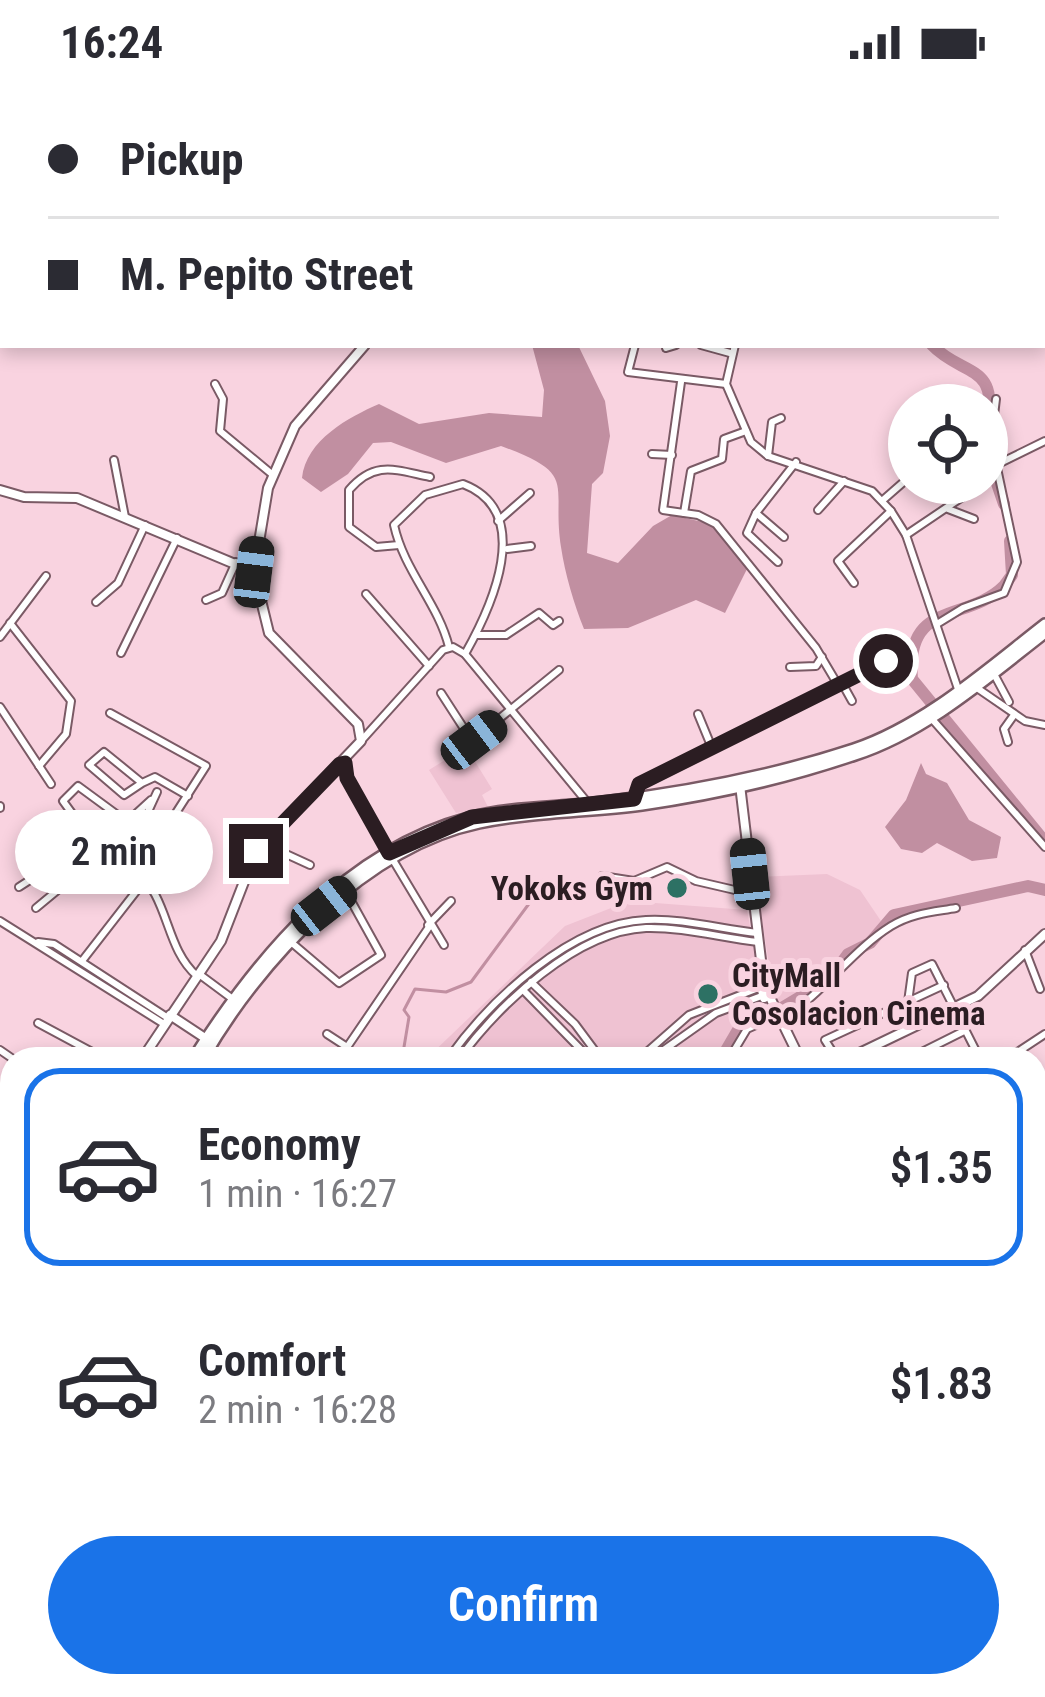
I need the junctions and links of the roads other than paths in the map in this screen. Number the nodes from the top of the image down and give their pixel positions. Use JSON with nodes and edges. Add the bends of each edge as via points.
{"nodes":[{"id":1,"x":362,"y":348,"type":"edge"},
{"id":2,"x":634,"y":348,"type":"edge"},
{"id":3,"x":732,"y":348,"type":"edge"},
{"id":4,"x":681,"y":382,"type":"junction"},
{"id":5,"x":214,"y":384,"type":"dead end"},
{"id":6,"x":726,"y":384,"type":"junction"},
{"id":7,"x":781,"y":418,"type":"dead end"},
{"id":8,"x":746,"y":431,"type":"junction"},
{"id":9,"x":1045,"y":441,"type":"edge"},
{"id":10,"x":652,"y":454,"type":"dead end"},
{"id":11,"x":672,"y":455,"type":"junction"},
{"id":12,"x":768,"y":455,"type":"junction"},
{"id":13,"x":114,"y":460,"type":"dead end"},
{"id":14,"x":1008,"y":460,"type":"edge"},
{"id":15,"x":796,"y":462,"type":"junction"},
{"id":16,"x":273,"y":475,"type":"junction"},
{"id":17,"x":430,"y":477,"type":"dead end"},
{"id":18,"x":844,"y":482,"type":"junction"},
{"id":19,"x":0,"y":490,"type":"edge"},
{"id":20,"x":530,"y":493,"type":"dead end"},
{"id":21,"x":888,"y":496,"type":"edge"},
{"id":22,"x":883,"y":500,"type":"junction"},
{"id":23,"x":953,"y":504,"type":"edge"},
{"id":24,"x":1005,"y":504,"type":"edge"},
{"id":25,"x":818,"y":510,"type":"dead end"},
{"id":26,"x":945,"y":510,"type":"junction"},
{"id":27,"x":892,"y":511,"type":"junction"},
{"id":28,"x":685,"y":513,"type":"junction"},
{"id":29,"x":756,"y":513,"type":"junction"},
{"id":30,"x":125,"y":517,"type":"junction"},
{"id":31,"x":974,"y":519,"type":"dead end"},
{"id":32,"x":498,"y":521,"type":"junction"},
{"id":33,"x":145,"y":525,"type":"junction"},
{"id":34,"x":906,"y":536,"type":"junction"},
{"id":35,"x":784,"y":537,"type":"dead end"},
{"id":36,"x":177,"y":538,"type":"junction"},
{"id":37,"x":399,"y":545,"type":"junction"},
{"id":38,"x":531,"y":546,"type":"dead end"},
{"id":39,"x":507,"y":549,"type":"junction"},
{"id":40,"x":236,"y":562,"type":"junction"},
{"id":41,"x":778,"y":562,"type":"dead end"},
{"id":42,"x":254,"y":572,"type":"junction"},
{"id":43,"x":46,"y":576,"type":"dead end"},
{"id":44,"x":854,"y":583,"type":"dead end"},
{"id":45,"x":366,"y":594,"type":"dead end"},
{"id":46,"x":206,"y":599,"type":"dead end"},
{"id":47,"x":96,"y":602,"type":"dead end"},
{"id":48,"x":559,"y":621,"type":"dead end"},
{"id":49,"x":935,"y":621,"type":"junction"},
{"id":50,"x":10,"y":623,"type":"junction"},
{"id":51,"x":1045,"y":628,"type":"edge"},
{"id":52,"x":476,"y":635,"type":"junction"},
{"id":53,"x":0,"y":637,"type":"edge"},
{"id":54,"x":449,"y":647,"type":"junction"},
{"id":55,"x":121,"y":653,"type":"dead end"},
{"id":56,"x":465,"y":655,"type":"junction"},
{"id":57,"x":823,"y":658,"type":"junction"},
{"id":58,"x":886,"y":661,"type":"dead end"},
{"id":59,"x":429,"y":666,"type":"junction"},
{"id":60,"x":790,"y":668,"type":"dead end"},
{"id":61,"x":559,"y":670,"type":"dead end"},
{"id":62,"x":993,"y":672,"type":"junction"},
{"id":63,"x":840,"y":684,"type":"junction"},
{"id":64,"x":975,"y":686,"type":"junction"},
{"id":65,"x":958,"y":689,"type":"junction"},
{"id":66,"x":441,"y":693,"type":"dead end"},
{"id":67,"x":852,"y":700,"type":"dead end"},
{"id":68,"x":1010,"y":702,"type":"dead end"},
{"id":69,"x":941,"y":705,"type":"junction"},
{"id":70,"x":0,"y":707,"type":"edge"},
{"id":71,"x":513,"y":712,"type":"junction"},
{"id":72,"x":110,"y":713,"type":"dead end"},
{"id":73,"x":698,"y":713,"type":"dead end"},
{"id":74,"x":930,"y":714,"type":"junction"},
{"id":75,"x":1014,"y":715,"type":"junction"},
{"id":76,"x":1045,"y":725,"type":"edge"},
{"id":77,"x":361,"y":741,"type":"junction"},
{"id":78,"x":1008,"y":742,"type":"dead end"},
{"id":79,"x":712,"y":748,"type":"junction"},
{"id":80,"x":345,"y":763,"type":"junction"},
{"id":81,"x":39,"y":766,"type":"junction"},
{"id":82,"x":737,"y":781,"type":"junction"},
{"id":83,"x":142,"y":783,"type":"junction"},
{"id":84,"x":51,"y":784,"type":"dead end"},
{"id":85,"x":157,"y":792,"type":"dead end"},
{"id":86,"x":188,"y":796,"type":"junction"},
{"id":87,"x":634,"y":799,"type":"junction"},
{"id":88,"x":152,"y":800,"type":"junction"},
{"id":89,"x":591,"y":807,"type":"junction"},
{"id":90,"x":134,"y":841,"type":"junction"},
{"id":91,"x":262,"y":843,"type":"junction"},
{"id":92,"x":1045,"y":847,"type":"edge"},
{"id":93,"x":155,"y":854,"type":"junction"},
{"id":94,"x":100,"y":855,"type":"junction"},
{"id":95,"x":391,"y":856,"type":"junction"},
{"id":96,"x":310,"y":866,"type":"dead end"},
{"id":97,"x":602,"y":876,"type":"dead end"},
{"id":98,"x":145,"y":880,"type":"junction"},
{"id":99,"x":20,"y":887,"type":"dead end"},
{"id":100,"x":153,"y":889,"type":"junction"},
{"id":101,"x":345,"y":890,"type":"junction"},
{"id":102,"x":750,"y":894,"type":"junction"},
{"id":103,"x":451,"y":901,"type":"dead end"},
{"id":104,"x":36,"y":908,"type":"dead end"},
{"id":105,"x":956,"y":908,"type":"dead end"},
{"id":106,"x":0,"y":921,"type":"edge"},
{"id":107,"x":428,"y":926,"type":"junction"},
{"id":108,"x":1045,"y":934,"type":"edge"},
{"id":109,"x":293,"y":937,"type":"junction"},
{"id":110,"x":755,"y":937,"type":"junction"},
{"id":111,"x":37,"y":942,"type":"junction"},
{"id":112,"x":444,"y":945,"type":"dead end"},
{"id":113,"x":61,"y":948,"type":"junction"},
{"id":114,"x":1025,"y":950,"type":"junction"},
{"id":115,"x":55,"y":957,"type":"junction"},
{"id":116,"x":82,"y":962,"type":"junction"},
{"id":117,"x":198,"y":975,"type":"junction"},
{"id":118,"x":530,"y":981,"type":"junction"},
{"id":119,"x":944,"y":986,"type":"junction"},
{"id":120,"x":522,"y":988,"type":"junction"},
{"id":121,"x":1040,"y":989,"type":"dead end"},
{"id":122,"x":234,"y":1000,"type":"junction"},
{"id":123,"x":908,"y":1001,"type":"junction"},
{"id":124,"x":769,"y":1003,"type":"junction"},
{"id":125,"x":955,"y":1009,"type":"junction"},
{"id":126,"x":167,"y":1019,"type":"junction"},
{"id":127,"x":38,"y":1023,"type":"dead end"},
{"id":128,"x":965,"y":1030,"type":"junction"},
{"id":129,"x":328,"y":1034,"type":"dead end"},
{"id":130,"x":209,"y":1041,"type":"junction"},
{"id":131,"x":83,"y":1047,"type":"edge"},
{"id":132,"x":150,"y":1047,"type":"edge"},
{"id":133,"x":204,"y":1047,"type":"edge"},
{"id":134,"x":207,"y":1047,"type":"edge"},
{"id":135,"x":347,"y":1047,"type":"joint"},
{"id":136,"x":461,"y":1047,"type":"edge"},
{"id":137,"x":470,"y":1047,"type":"edge"},
{"id":138,"x":579,"y":1047,"type":"edge"},
{"id":139,"x":592,"y":1047,"type":"edge"},
{"id":140,"x":653,"y":1047,"type":"edge"},
{"id":141,"x":668,"y":1047,"type":"edge"},
{"id":142,"x":736,"y":1047,"type":"edge"},
{"id":143,"x":793,"y":1047,"type":"edge"},
{"id":144,"x":829,"y":1047,"type":"edge"},
{"id":145,"x":873,"y":1047,"type":"edge"},
{"id":146,"x":932,"y":1047,"type":"edge"},
{"id":147,"x":974,"y":1047,"type":"edge"}],
"edges":[{"from":1,"to":16,"type":"street","via":[[305,411]]},
{"from":2,"to":4,"type":"street","via":[[628,372]]},
{"from":3,"to":6,"type":"street"},
{"from":4,"to":6,"type":"street"},
{"from":4,"to":11,"type":"street"},
{"from":5,"to":16,"type":"street","via":[[223,399],[220,431]]},
{"from":6,"to":8,"type":"street"},
{"from":7,"to":12,"type":"street","via":[[772,422]]},
{"from":8,"to":12,"type":"street"},
{"from":8,"to":28,"type":"street","via":[[724,439],[722,459],[692,471]]},
{"from":9,"to":14,"type":"street"},
{"from":10,"to":11,"type":"street"},
{"from":11,"to":28,"type":"street","via":[[663,510]]},
{"from":12,"to":15,"type":"street"},
{"from":13,"to":30,"type":"street"},
{"from":15,"to":18,"type":"street"},
{"from":15,"to":29,"type":"street"},
{"from":16,"to":42,"type":"street"},
{"from":17,"to":37,"type":"street","via":[[380,467],[349,490],[349,527],[376,547]]},
{"from":18,"to":22,"type":"street"},
{"from":18,"to":25,"type":"street"},
{"from":19,"to":30,"type":"street","via":[[77,498]]},
{"from":20,"to":32,"type":"street"},
{"from":21,"to":22,"type":"street"},
{"from":22,"to":27,"type":"street"},
{"from":23,"to":26,"type":"street"},
{"from":24,"to":49,"type":"street","via":[[1016,562],[1011,585]]},
{"from":26,"to":31,"type":"street"},
{"from":26,"to":34,"type":"street"},
{"from":27,"to":34,"type":"street"},
{"from":27,"to":44,"type":"street","via":[[838,561]]},
{"from":28,"to":57,"type":"street","via":[[716,524]]},
{"from":29,"to":35,"type":"street"},
{"from":29,"to":41,"type":"street","via":[[747,533]]},
{"from":30,"to":33,"type":"street"},
{"from":32,"to":37,"type":"street","via":[[463,484],[425,495],[398,518]]},
{"from":32,"to":39,"type":"street"},
{"from":33,"to":36,"type":"street"},
{"from":33,"to":47,"type":"street","via":[[118,583]]},
{"from":34,"to":49,"type":"street"},
{"from":36,"to":40,"type":"street"},
{"from":36,"to":55,"type":"street"},
{"from":37,"to":54,"type":"street"},
{"from":38,"to":39,"type":"street"},
{"from":39,"to":52,"type":"street"},
{"from":40,"to":42,"type":"street"},
{"from":40,"to":46,"type":"street","via":[[223,593]]},
{"from":42,"to":77,"type":"street","via":[[269,632],[358,724]]},
{"from":43,"to":50,"type":"street"},
{"from":45,"to":59,"type":"street"},
{"from":48,"to":52,"type":"street","via":[[553,626],[530,614],[506,635]]},
{"from":49,"to":65,"type":"street"},
{"from":50,"to":53,"type":"street"},
{"from":50,"to":81,"type":"street","via":[[71,701],[66,734]]},
{"from":51,"to":62,"type":"main road"},
{"from":51,"to":65,"type":"main road"},
{"from":52,"to":56,"type":"street"},
{"from":54,"to":56,"type":"street"},
{"from":54,"to":59,"type":"street"},
{"from":56,"to":71,"type":"street"},
{"from":57,"to":60,"type":"street"},
{"from":57,"to":63,"type":"street"},
{"from":58,"to":63,"type":"street"},
{"from":59,"to":77,"type":"street"},
{"from":61,"to":71,"type":"street"},
{"from":62,"to":64,"type":"main road"},
{"from":62,"to":68,"type":"street"},
{"from":63,"to":67,"type":"street"},
{"from":63,"to":79,"type":"street"},
{"from":64,"to":69,"type":"main road"},
{"from":64,"to":75,"type":"street"},
{"from":65,"to":69,"type":"main road"},
{"from":66,"to":71,"type":"street","via":[[472,741]]},
{"from":69,"to":74,"type":"main road"},
{"from":70,"to":81,"type":"street"},
{"from":71,"to":89,"type":"street"},
{"from":72,"to":86,"type":"street","via":[[206,766]]},
{"from":73,"to":79,"type":"street"},
{"from":74,"to":82,"type":"main road","via":[[853,756]]},
{"from":74,"to":92,"type":"street"},
{"from":75,"to":76,"type":"street"},
{"from":75,"to":78,"type":"street","via":[[1004,729]]},
{"from":77,"to":80,"type":"street"},
{"from":79,"to":87,"type":"street","via":[[639,784]]},
{"from":80,"to":91,"type":"street"},
{"from":80,"to":95,"type":"street"},
{"from":81,"to":84,"type":"street"},
{"from":82,"to":87,"type":"main road"},
{"from":82,"to":89,"type":"main road"},
{"from":82,"to":102,"type":"street"},
{"from":83,"to":83,"type":"street","via":[[124,795],[89,765],[104,752]]},
{"from":83,"to":86,"type":"street","via":[[155,778]]},
{"from":85,"to":88,"type":"street"},
{"from":86,"to":93,"type":"street"},
{"from":87,"to":89,"type":"main road"},
{"from":88,"to":90,"type":"street"},
{"from":88,"to":90,"type":"street","via":[[128,822],[78,786],[64,798],[88,829],[120,844]]},
{"from":89,"to":95,"type":"main road","via":[[479,823]]},
{"from":90,"to":93,"type":"street"},
{"from":91,"to":96,"type":"street"},
{"from":91,"to":117,"type":"street"},
{"from":93,"to":100,"type":"street"},
{"from":94,"to":98,"type":"street"},
{"from":94,"to":99,"type":"street","via":[[84,845]]},
{"from":94,"to":104,"type":"street"},
{"from":95,"to":101,"type":"main road"},
{"from":95,"to":107,"type":"street"},
{"from":95,"to":109,"type":"main road","via":[[338,884]]},
{"from":97,"to":102,"type":"street","via":[[634,881],[667,867]]},
{"from":98,"to":100,"type":"street"},
{"from":98,"to":116,"type":"street"},
{"from":100,"to":117,"type":"street","via":[[173,948]]},
{"from":101,"to":109,"type":"main road"},
{"from":101,"to":109,"type":"street","via":[[381,955],[339,983]]},
{"from":102,"to":110,"type":"street"},
{"from":103,"to":107,"type":"street"},
{"from":105,"to":124,"type":"street","via":[[902,915],[813,1000]]},
{"from":106,"to":111,"type":"street"},
{"from":107,"to":112,"type":"street"},
{"from":107,"to":135,"type":"street"},
{"from":108,"to":114,"type":"street"},
{"from":109,"to":122,"type":"main road"},
{"from":109,"to":130,"type":"main road"},
{"from":110,"to":118,"type":"street","via":[[651,919],[618,922],[566,944]]},
{"from":110,"to":124,"type":"street"},
{"from":111,"to":113,"type":"street"},
{"from":111,"to":115,"type":"street"},
{"from":113,"to":115,"type":"street"},
{"from":113,"to":116,"type":"street"},
{"from":114,"to":121,"type":"street"},
{"from":114,"to":125,"type":"street"},
{"from":115,"to":126,"type":"street"},
{"from":116,"to":126,"type":"street"},
{"from":117,"to":122,"type":"street"},
{"from":117,"to":126,"type":"street"},
{"from":118,"to":120,"type":"street"},
{"from":118,"to":139,"type":"street"},
{"from":119,"to":123,"type":"street"},
{"from":119,"to":123,"type":"street","via":[[927,964],[910,977]]},
{"from":119,"to":125,"type":"street"},
{"from":120,"to":136,"type":"street"},
{"from":120,"to":137,"type":"street"},
{"from":120,"to":138,"type":"street"},
{"from":122,"to":130,"type":"main road"},
{"from":123,"to":144,"type":"street","via":[[825,1040]]},
{"from":124,"to":140,"type":"street","via":[[689,1016]]},
{"from":124,"to":141,"type":"street","via":[[716,1012]]},
{"from":124,"to":142,"type":"street"},
{"from":124,"to":143,"type":"street"},
{"from":125,"to":128,"type":"street"},
{"from":125,"to":145,"type":"street"},
{"from":126,"to":130,"type":"street"},
{"from":126,"to":132,"type":"street"},
{"from":127,"to":131,"type":"street"},
{"from":128,"to":146,"type":"street"},
{"from":128,"to":147,"type":"street"},
{"from":129,"to":135,"type":"street"},
{"from":130,"to":133,"type":"main road"},
{"from":130,"to":134,"type":"main road"}]}
